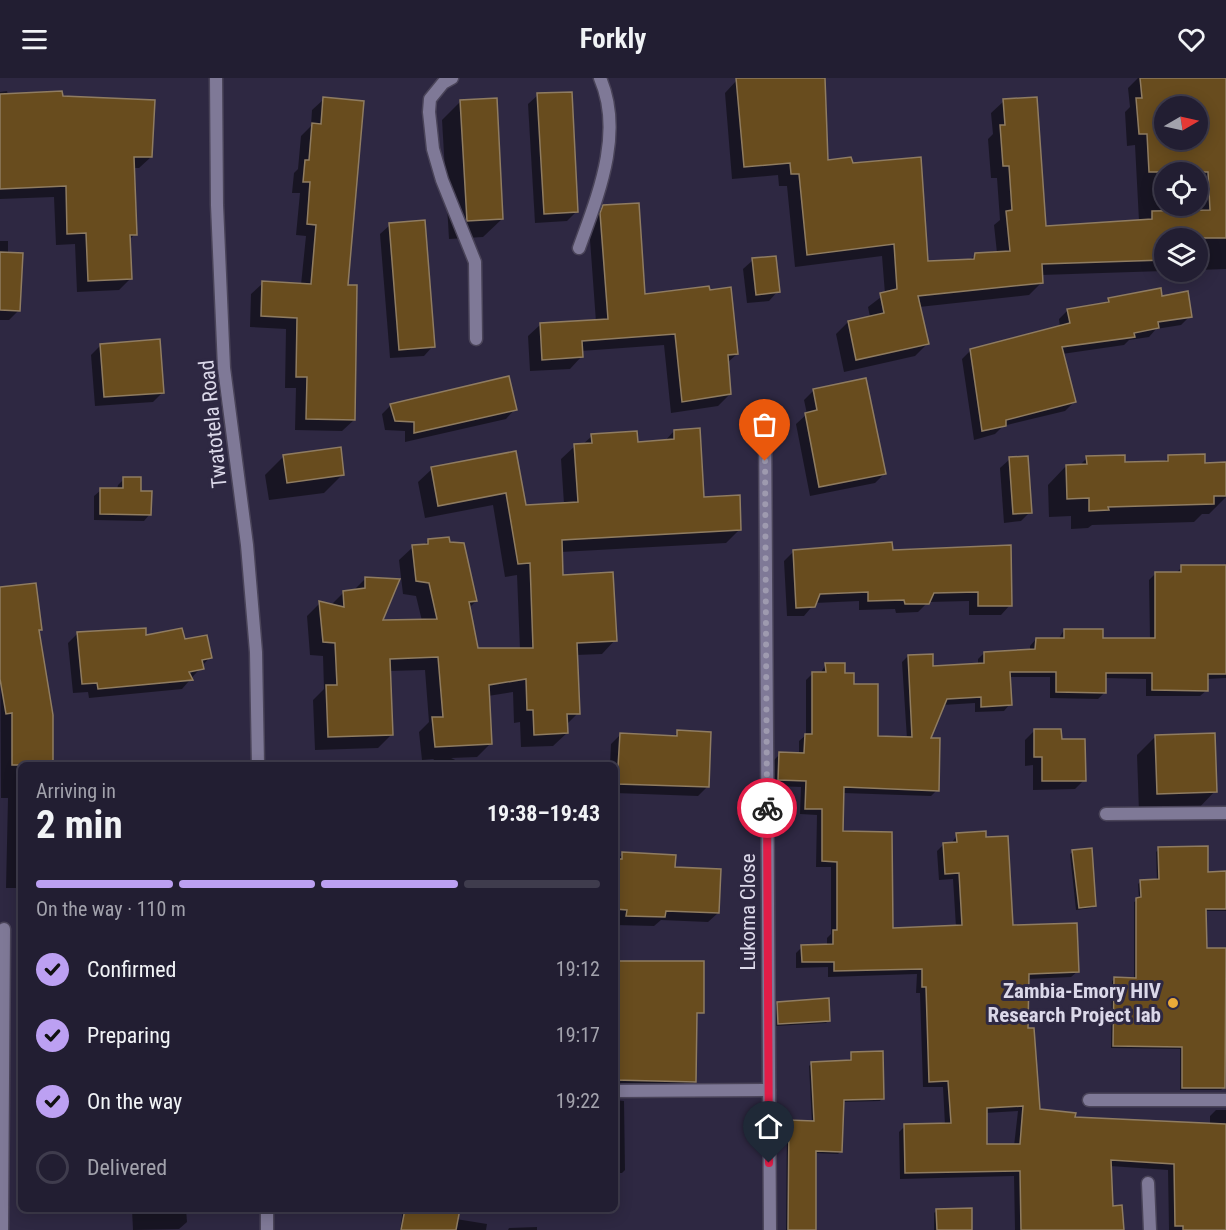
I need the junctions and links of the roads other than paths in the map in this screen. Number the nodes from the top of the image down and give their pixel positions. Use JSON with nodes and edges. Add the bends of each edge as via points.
{"nodes":[{"id":1,"x":216,"y":78,"type":"edge"},
{"id":2,"x":452,"y":78,"type":"edge"},
{"id":3,"x":600,"y":78,"type":"edge"},
{"id":4,"x":579,"y":248,"type":"dead end"},
{"id":5,"x":476,"y":339,"type":"dead end"},
{"id":6,"x":765,"y":414,"type":"dead end"},
{"id":7,"x":258,"y":762,"type":"edge"},
{"id":8,"x":1226,"y":813,"type":"edge"},
{"id":9,"x":1106,"y":814,"type":"dead end"},
{"id":10,"x":4,"y":929,"type":"dead end"},
{"id":11,"x":769,"y":1090,"type":"junction"},
{"id":12,"x":618,"y":1091,"type":"edge"},
{"id":13,"x":1089,"y":1100,"type":"dead end"},
{"id":14,"x":1226,"y":1100,"type":"edge"},
{"id":15,"x":1148,"y":1183,"type":"dead end"},
{"id":16,"x":267,"y":1212,"type":"edge"},
{"id":17,"x":2,"y":1230,"type":"edge"},
{"id":18,"x":267,"y":1230,"type":"edge"},
{"id":19,"x":770,"y":1230,"type":"edge"},
{"id":20,"x":1150,"y":1230,"type":"edge"}],
"edges":[{"from":1,"to":7,"type":"street","name":"Twatotela Road","via":[[224,368],[247,545],[256,652]]},
{"from":2,"to":5,"type":"street","via":[[430,99],[429,112],[433,149],[442,180],[475,262]]},
{"from":3,"to":4,"type":"street","via":[[609,108],[607,166]]},
{"from":6,"to":11,"type":"street","name":"Lukoma Close"},
{"from":8,"to":9,"type":"street"},
{"from":10,"to":17,"type":"street"},
{"from":11,"to":12,"type":"street"},
{"from":11,"to":19,"type":"street","name":"Lukoma Close"},
{"from":13,"to":14,"type":"street"},
{"from":15,"to":20,"type":"street"},
{"from":16,"to":18,"type":"street"}]}
